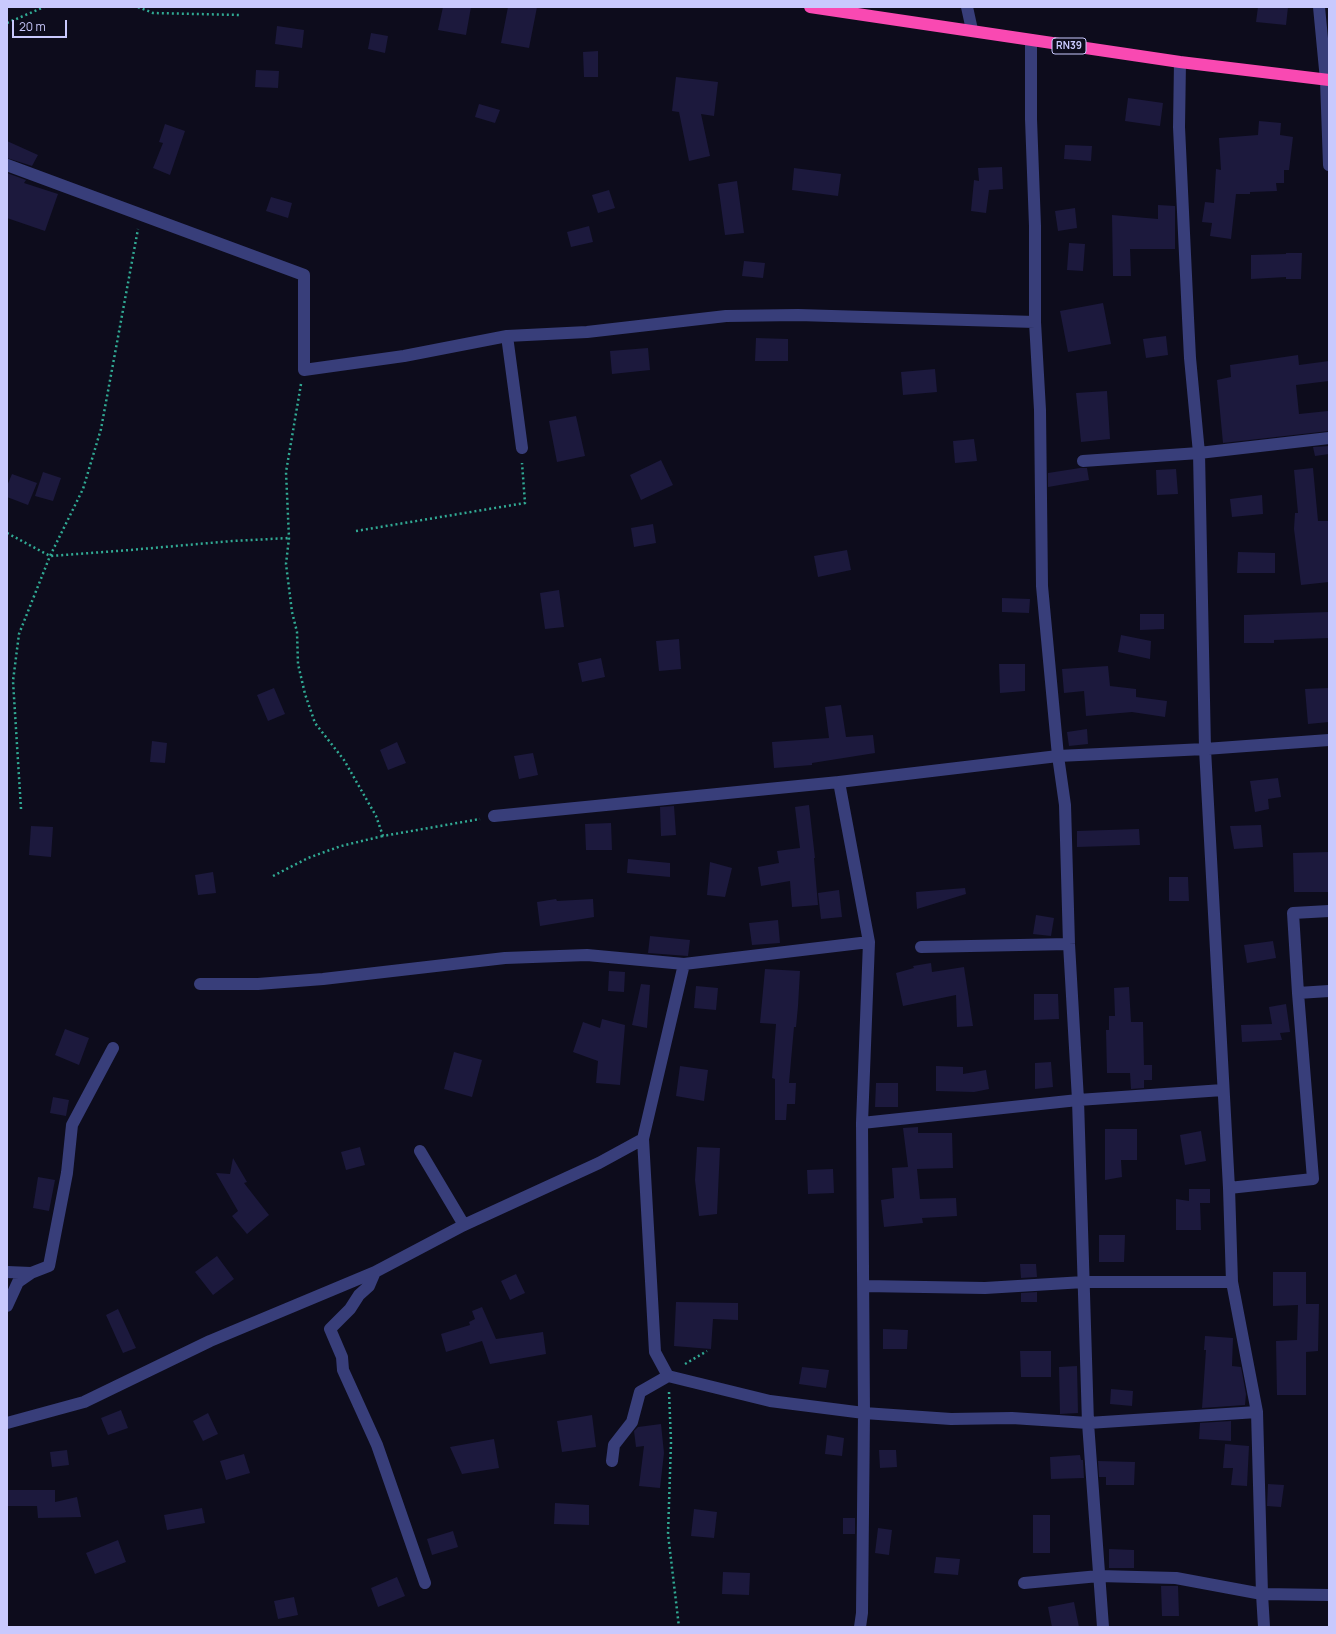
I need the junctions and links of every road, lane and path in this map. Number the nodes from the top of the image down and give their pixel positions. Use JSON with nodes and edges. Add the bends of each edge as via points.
{"nodes":[{"id":1,"x":44,"y":7,"type":"edge"},
{"id":2,"x":138,"y":7,"type":"edge"},
{"id":3,"x":810,"y":7,"type":"edge"},
{"id":4,"x":967,"y":7,"type":"edge"},
{"id":5,"x":1319,"y":7,"type":"edge"},
{"id":6,"x":240,"y":15,"type":"dead end"},
{"id":7,"x":7,"y":23,"type":"edge"},
{"id":8,"x":972,"y":30,"type":"junction"},
{"id":9,"x":1031,"y":40,"type":"junction"},
{"id":10,"x":1180,"y":62,"type":"junction"},
{"id":11,"x":1328,"y":80,"type":"edge"},
{"id":12,"x":7,"y":165,"type":"edge"},
{"id":13,"x":1329,"y":165,"type":"edge"},
{"id":14,"x":141,"y":215,"type":"junction"},
{"id":15,"x":1035,"y":322,"type":"junction"},
{"id":16,"x":508,"y":336,"type":"junction"},
{"id":17,"x":304,"y":370,"type":"junction"},
{"id":18,"x":1329,"y":438,"type":"edge"},
{"id":19,"x":522,"y":448,"type":"joint"},
{"id":20,"x":1199,"y":453,"type":"junction"},
{"id":21,"x":1083,"y":461,"type":"dead end"},
{"id":22,"x":356,"y":531,"type":"dead end"},
{"id":23,"x":7,"y":533,"type":"edge"},
{"id":24,"x":290,"y":538,"type":"junction"},
{"id":25,"x":50,"y":556,"type":"junction"},
{"id":26,"x":1329,"y":740,"type":"edge"},
{"id":27,"x":1205,"y":749,"type":"junction"},
{"id":28,"x":1058,"y":756,"type":"junction"},
{"id":29,"x":839,"y":782,"type":"junction"},
{"id":30,"x":21,"y":809,"type":"dead end"},
{"id":31,"x":494,"y":816,"type":"joint"},
{"id":32,"x":383,"y":836,"type":"junction"},
{"id":33,"x":273,"y":876,"type":"dead end"},
{"id":34,"x":1329,"y":911,"type":"edge"},
{"id":35,"x":869,"y":942,"type":"junction"},
{"id":36,"x":1069,"y":944,"type":"junction"},
{"id":37,"x":921,"y":947,"type":"dead end"},
{"id":38,"x":684,"y":964,"type":"junction"},
{"id":39,"x":200,"y":984,"type":"dead end"},
{"id":40,"x":1329,"y":991,"type":"edge"},
{"id":41,"x":1298,"y":993,"type":"junction"},
{"id":42,"x":114,"y":1048,"type":"dead end"},
{"id":43,"x":1223,"y":1090,"type":"junction"},
{"id":44,"x":1078,"y":1100,"type":"junction"},
{"id":45,"x":862,"y":1123,"type":"junction"},
{"id":46,"x":643,"y":1139,"type":"junction"},
{"id":47,"x":420,"y":1151,"type":"dead end"},
{"id":48,"x":1229,"y":1188,"type":"junction"},
{"id":49,"x":464,"y":1225,"type":"junction"},
{"id":50,"x":7,"y":1272,"type":"edge"},
{"id":51,"x":375,"y":1272,"type":"junction"},
{"id":52,"x":31,"y":1273,"type":"junction"},
{"id":53,"x":1084,"y":1282,"type":"junction"},
{"id":54,"x":1232,"y":1282,"type":"junction"},
{"id":55,"x":864,"y":1286,"type":"junction"},
{"id":56,"x":7,"y":1306,"type":"edge"},
{"id":57,"x":707,"y":1351,"type":"dead end"},
{"id":58,"x":668,"y":1376,"type":"junction"},
{"id":59,"x":1257,"y":1412,"type":"junction"},
{"id":60,"x":864,"y":1413,"type":"junction"},
{"id":61,"x":7,"y":1422,"type":"edge"},
{"id":62,"x":1088,"y":1423,"type":"junction"},
{"id":63,"x":612,"y":1460,"type":"dead end"},
{"id":64,"x":1099,"y":1576,"type":"junction"},
{"id":65,"x":425,"y":1583,"type":"dead end"},
{"id":66,"x":1024,"y":1583,"type":"dead end"},
{"id":67,"x":1262,"y":1594,"type":"junction"},
{"id":68,"x":1329,"y":1595,"type":"edge"},
{"id":69,"x":679,"y":1627,"type":"edge"},
{"id":70,"x":860,"y":1627,"type":"edge"},
{"id":71,"x":1103,"y":1627,"type":"edge"},
{"id":72,"x":1264,"y":1627,"type":"edge"}],
"edges":[{"from":1,"to":7,"type":"path"},
{"from":2,"to":6,"type":"path","via":[[153,13]]},
{"from":3,"to":8,"type":"highway","number":"RN39"},
{"from":4,"to":8,"type":"street"},
{"from":5,"to":11,"type":"street"},
{"from":8,"to":9,"type":"highway","number":"RN39"},
{"from":9,"to":10,"type":"highway","number":"RN39"},
{"from":9,"to":15,"type":"street"},
{"from":10,"to":11,"type":"highway","number":"RN39"},
{"from":10,"to":20,"type":"street","via":[[1179,127],[1188,318]]},
{"from":11,"to":13,"type":"street"},
{"from":12,"to":14,"type":"street"},
{"from":14,"to":17,"type":"street","via":[[304,276]]},
{"from":14,"to":25,"type":"path","via":[[101,429],[83,489]]},
{"from":15,"to":16,"type":"street","via":[[798,315],[726,316],[587,332]]},
{"from":15,"to":28,"type":"street","via":[[1040,410],[1042,586]]},
{"from":16,"to":17,"type":"street","via":[[404,356]]},
{"from":16,"to":19,"type":"street"},
{"from":17,"to":24,"type":"path","via":[[286,472]]},
{"from":18,"to":20,"type":"street"},
{"from":19,"to":22,"type":"path","via":[[525,503]]},
{"from":20,"to":21,"type":"street"},
{"from":20,"to":27,"type":"street"},
{"from":23,"to":25,"type":"path"},
{"from":24,"to":25,"type":"path","via":[[232,540]]},
{"from":24,"to":32,"type":"path","via":[[286,564],[297,632],[298,664],[305,694],[315,722],[344,760],[376,816]]},
{"from":25,"to":30,"type":"path","via":[[19,634],[13,681]]},
{"from":26,"to":27,"type":"street"},
{"from":27,"to":28,"type":"street"},
{"from":27,"to":43,"type":"street"},
{"from":28,"to":29,"type":"street"},
{"from":28,"to":36,"type":"street","via":[[1064,805]]},
{"from":29,"to":31,"type":"street"},
{"from":29,"to":35,"type":"street"},
{"from":31,"to":32,"type":"path"},
{"from":32,"to":33,"type":"path","via":[[341,846],[308,858]]},
{"from":34,"to":41,"type":"street","via":[[1293,913]]},
{"from":35,"to":38,"type":"street"},
{"from":35,"to":45,"type":"street"},
{"from":36,"to":37,"type":"street"},
{"from":36,"to":44,"type":"street"},
{"from":38,"to":39,"type":"street","via":[[587,955],[506,958],[323,979],[258,984]]},
{"from":38,"to":46,"type":"street"},
{"from":40,"to":41,"type":"street"},
{"from":41,"to":48,"type":"street","via":[[1313,1179]]},
{"from":42,"to":52,"type":"street","via":[[72,1125],[67,1173],[49,1266]]},
{"from":43,"to":44,"type":"street"},
{"from":43,"to":48,"type":"street"},
{"from":44,"to":45,"type":"street"},
{"from":44,"to":53,"type":"street"},
{"from":45,"to":55,"type":"street"},
{"from":46,"to":49,"type":"street","via":[[599,1163]]},
{"from":46,"to":58,"type":"street","via":[[654,1352]]},
{"from":47,"to":49,"type":"street"},
{"from":48,"to":54,"type":"street"},
{"from":49,"to":51,"type":"street"},
{"from":50,"to":52,"type":"street"},
{"from":51,"to":61,"type":"street","via":[[210,1341],[84,1402]]},
{"from":51,"to":65,"type":"street","via":[[369,1286],[330,1329],[342,1356],[343,1370],[377,1445]]},
{"from":52,"to":56,"type":"street","via":[[18,1282]]},
{"from":53,"to":54,"type":"street"},
{"from":53,"to":55,"type":"street","via":[[985,1288]]},
{"from":53,"to":62,"type":"street"},
{"from":54,"to":59,"type":"street"},
{"from":55,"to":60,"type":"street"},
{"from":57,"to":58,"type":"path"},
{"from":58,"to":60,"type":"street","via":[[770,1401]]},
{"from":58,"to":63,"type":"street","via":[[640,1392],[632,1422],[614,1445]]},
{"from":58,"to":69,"type":"path","via":[[671,1442],[668,1534]]},
{"from":59,"to":62,"type":"street"},
{"from":59,"to":67,"type":"street"},
{"from":60,"to":62,"type":"street","via":[[951,1419],[1012,1418]]},
{"from":60,"to":70,"type":"street"},
{"from":62,"to":64,"type":"street"},
{"from":64,"to":66,"type":"street"},
{"from":64,"to":67,"type":"street","via":[[1176,1578]]},
{"from":64,"to":71,"type":"street"},
{"from":67,"to":68,"type":"street"},
{"from":67,"to":72,"type":"street"}]}
